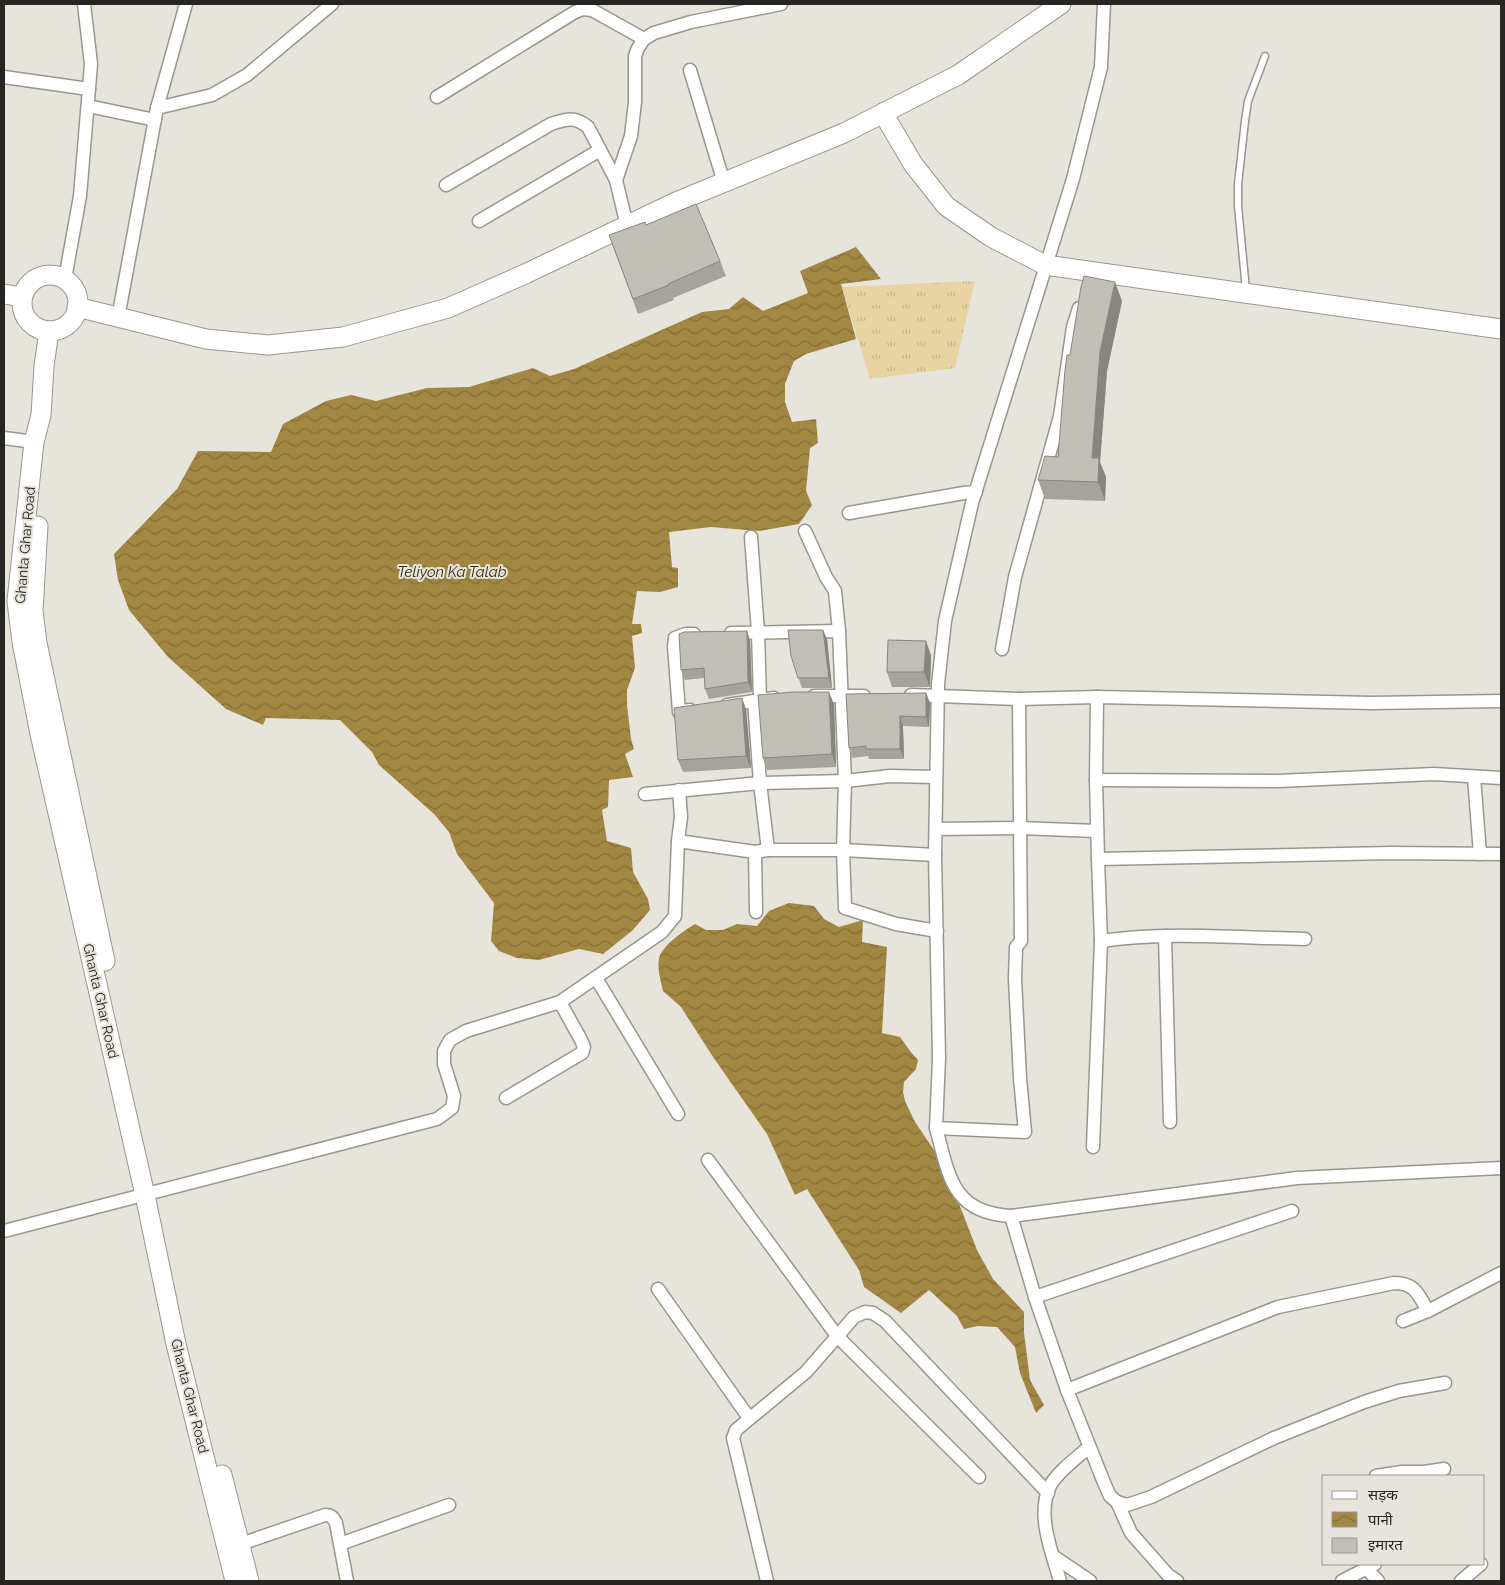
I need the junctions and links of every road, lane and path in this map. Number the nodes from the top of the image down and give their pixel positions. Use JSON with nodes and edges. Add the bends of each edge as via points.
{"nodes":[{"id":1,"x":84,"y":4,"type":"edge"},
{"id":2,"x":186,"y":4,"type":"edge"},
{"id":3,"x":332,"y":4,"type":"edge"},
{"id":4,"x":782,"y":4,"type":"edge"},
{"id":5,"x":1061,"y":4,"type":"edge"},
{"id":6,"x":1104,"y":4,"type":"edge"},
{"id":7,"x":644,"y":39,"type":"junction"},
{"id":8,"x":1265,"y":56,"type":"dead end"},
{"id":9,"x":690,"y":70,"type":"dead end"},
{"id":10,"x":4,"y":77,"type":"edge"},
{"id":11,"x":89,"y":89,"type":"junction"},
{"id":12,"x":437,"y":97,"type":"dead end"},
{"id":13,"x":88,"y":106,"type":"junction"},
{"id":14,"x":883,"y":113,"type":"junction"},
{"id":15,"x":156,"y":114,"type":"junction"},
{"id":16,"x":600,"y":150,"type":"junction"},
{"id":17,"x":616,"y":180,"type":"junction"},
{"id":18,"x":724,"y":183,"type":"junction"},
{"id":19,"x":446,"y":185,"type":"dead end"},
{"id":20,"x":479,"y":221,"type":"dead end"},
{"id":21,"x":627,"y":226,"type":"junction"},
{"id":22,"x":1045,"y":265,"type":"junction"},
{"id":23,"x":65,"y":279,"type":"junction"},
{"id":24,"x":4,"y":294,"type":"edge"},
{"id":25,"x":1246,"y":294,"type":"junction"},
{"id":26,"x":1083,"y":295,"type":"edge"},
{"id":27,"x":22,"y":297,"type":"junction"},
{"id":28,"x":78,"y":307,"type":"junction"},
{"id":29,"x":118,"y":318,"type":"junction"},
{"id":30,"x":1501,"y":329,"type":"edge"},
{"id":31,"x":49,"y":331,"type":"junction"},
{"id":32,"x":41,"y":415,"type":"junction"},
{"id":33,"x":4,"y":438,"type":"edge"},
{"id":34,"x":34,"y":442,"type":"junction"},
{"id":35,"x":976,"y":492,"type":"junction"},
{"id":36,"x":849,"y":513,"type":"dead end"},
{"id":37,"x":805,"y":532,"type":"dead end"},
{"id":38,"x":752,"y":537,"type":"dead end"},
{"id":39,"x":11,"y":600,"type":"edge"},
{"id":40,"x":840,"y":631,"type":"junction"},
{"id":41,"x":758,"y":632,"type":"junction"},
{"id":42,"x":722,"y":633,"type":"edge"},
{"id":43,"x":704,"y":634,"type":"edge"},
{"id":44,"x":1002,"y":649,"type":"dead end"},
{"id":45,"x":939,"y":695,"type":"junction"},
{"id":46,"x":842,"y":696,"type":"junction"},
{"id":47,"x":881,"y":696,"type":"edge"},
{"id":48,"x":900,"y":696,"type":"edge"},
{"id":49,"x":1096,"y":697,"type":"junction"},
{"id":50,"x":1019,"y":699,"type":"junction"},
{"id":51,"x":757,"y":700,"type":"junction"},
{"id":52,"x":1501,"y":701,"type":"edge"},
{"id":53,"x":936,"y":777,"type":"junction"},
{"id":54,"x":1474,"y":777,"type":"junction"},
{"id":55,"x":1501,"y":778,"type":"edge"},
{"id":56,"x":1096,"y":780,"type":"junction"},
{"id":57,"x":845,"y":781,"type":"junction"},
{"id":58,"x":760,"y":783,"type":"junction"},
{"id":59,"x":679,"y":790,"type":"junction"},
{"id":60,"x":645,"y":794,"type":"dead end"},
{"id":61,"x":1019,"y":828,"type":"junction"},
{"id":62,"x":936,"y":829,"type":"junction"},
{"id":63,"x":1097,"y":831,"type":"junction"},
{"id":64,"x":678,"y":841,"type":"junction"},
{"id":65,"x":843,"y":850,"type":"junction"},
{"id":66,"x":761,"y":851,"type":"junction"},
{"id":67,"x":1480,"y":854,"type":"junction"},
{"id":68,"x":1501,"y":854,"type":"edge"},
{"id":69,"x":935,"y":855,"type":"junction"},
{"id":70,"x":1098,"y":858,"type":"junction"},
{"id":71,"x":756,"y":912,"type":"dead end"},
{"id":72,"x":937,"y":931,"type":"junction"},
{"id":73,"x":1165,"y":936,"type":"junction"},
{"id":74,"x":1305,"y":939,"type":"dead end"},
{"id":75,"x":1101,"y":942,"type":"junction"},
{"id":76,"x":596,"y":978,"type":"junction"},
{"id":77,"x":560,"y":1002,"type":"junction"},
{"id":78,"x":506,"y":1098,"type":"dead end"},
{"id":79,"x":678,"y":1114,"type":"dead end"},
{"id":80,"x":1170,"y":1122,"type":"dead end"},
{"id":81,"x":936,"y":1128,"type":"junction"},
{"id":82,"x":1093,"y":1147,"type":"dead end"},
{"id":83,"x":708,"y":1160,"type":"dead end"},
{"id":84,"x":1501,"y":1168,"type":"edge"},
{"id":85,"x":151,"y":1194,"type":"junction"},
{"id":86,"x":1292,"y":1211,"type":"dead end"},
{"id":87,"x":1011,"y":1216,"type":"junction"},
{"id":88,"x":4,"y":1231,"type":"edge"},
{"id":89,"x":1501,"y":1273,"type":"edge"},
{"id":90,"x":658,"y":1289,"type":"dead end"},
{"id":91,"x":1035,"y":1297,"type":"junction"},
{"id":92,"x":1428,"y":1311,"type":"junction"},
{"id":93,"x":1403,"y":1321,"type":"dead end"},
{"id":94,"x":837,"y":1336,"type":"junction"},
{"id":95,"x":1445,"y":1383,"type":"dead end"},
{"id":96,"x":1067,"y":1390,"type":"junction"},
{"id":97,"x":749,"y":1418,"type":"junction"},
{"id":98,"x":1080,"y":1455,"type":"junction"},
{"id":99,"x":1444,"y":1469,"type":"dead end"},
{"id":100,"x":1382,"y":1475,"type":"edge"},
{"id":101,"x":978,"y":1477,"type":"dead end"},
{"id":102,"x":1048,"y":1493,"type":"junction"},
{"id":103,"x":1117,"y":1502,"type":"junction"},
{"id":104,"x":449,"y":1505,"type":"dead end"},
{"id":105,"x":340,"y":1544,"type":"junction"},
{"id":106,"x":234,"y":1547,"type":"junction"},
{"id":107,"x":1053,"y":1556,"type":"junction"},
{"id":108,"x":1480,"y":1565,"type":"edge"},
{"id":109,"x":1370,"y":1566,"type":"edge"},
{"id":110,"x":1057,"y":1580,"type":"edge"},
{"id":111,"x":235,"y":1581,"type":"edge"},
{"id":112,"x":249,"y":1581,"type":"edge"},
{"id":113,"x":347,"y":1581,"type":"edge"},
{"id":114,"x":767,"y":1581,"type":"edge"},
{"id":115,"x":1090,"y":1581,"type":"edge"},
{"id":116,"x":1178,"y":1581,"type":"edge"},
{"id":117,"x":1342,"y":1581,"type":"edge"},
{"id":118,"x":1378,"y":1581,"type":"edge"},
{"id":119,"x":1461,"y":1581,"type":"edge"}],
"edges":[{"from":1,"to":11,"type":"street","via":[[91,64]]},
{"from":2,"to":15,"type":"street"},
{"from":3,"to":15,"type":"street","via":[[247,75],[212,95]]},
{"from":4,"to":7,"type":"street","via":[[691,22]]},
{"from":5,"to":14,"type":"street","via":[[958,75]]},
{"from":6,"to":22,"type":"street","via":[[1101,67],[1073,179]]},
{"from":7,"to":12,"type":"street","via":[[592,10],[583,9]]},
{"from":7,"to":17,"type":"street","via":[[635,56],[631,136]]},
{"from":8,"to":25,"type":"lane","via":[[1248,101],[1238,184]]},
{"from":9,"to":18,"type":"street"},
{"from":10,"to":11,"type":"street"},
{"from":11,"to":13,"type":"street"},
{"from":13,"to":15,"type":"street"},
{"from":13,"to":23,"type":"street","via":[[80,196]]},
{"from":14,"to":18,"type":"street","via":[[844,134]]},
{"from":14,"to":22,"type":"street","via":[[912,164],[946,206],[990,237]]},
{"from":15,"to":29,"type":"street"},
{"from":16,"to":17,"type":"street"},
{"from":16,"to":19,"type":"street","via":[[588,127],[581,121],[564,119]]},
{"from":16,"to":20,"type":"street"},
{"from":17,"to":21,"type":"street"},
{"from":18,"to":21,"type":"street"},
{"from":21,"to":29,"type":"street","via":[[448,308],[343,337],[268,345],[206,339]]},
{"from":22,"to":25,"type":"street","via":[[1089,276]]},
{"from":22,"to":35,"type":"street"},
{"from":23,"to":27,"type":"street","via":[[44,276],[34,280]]},
{"from":23,"to":28,"type":"street","via":[[73,287]]},
{"from":24,"to":27,"type":"street"},
{"from":25,"to":30,"type":"street"},
{"from":26,"to":44,"type":"street","via":[[1073,327],[1060,416],[1015,577]]},
{"from":27,"to":31,"type":"street","via":[[28,320],[37,328]]},
{"from":28,"to":29,"type":"street"},
{"from":28,"to":31,"type":"street","via":[[62,328]]},
{"from":31,"to":32,"type":"street","name":"Ghanta Ghar Road"},
{"from":32,"to":34,"type":"street","name":"Ghanta Ghar Road"},
{"from":32,"to":85,"type":"street","name":"Ghanta Ghar Road","via":[[44,443],[33,611],[37,643]]},
{"from":33,"to":34,"type":"street"},
{"from":34,"to":39,"type":"street","name":"Ghanta Ghar Road"},
{"from":35,"to":36,"type":"street"},
{"from":35,"to":45,"type":"street","via":[[946,621]]},
{"from":37,"to":40,"type":"street","via":[[835,591]]},
{"from":38,"to":41,"type":"street"},
{"from":39,"to":85,"type":"street","name":"Ghanta Ghar Road","via":[[40,734]]},
{"from":40,"to":41,"type":"street"},
{"from":40,"to":46,"type":"street"},
{"from":41,"to":42,"type":"street"},
{"from":41,"to":51,"type":"street"},
{"from":43,"to":51,"type":"street","via":[[675,638],[679,712]]},
{"from":45,"to":48,"type":"street"},
{"from":45,"to":50,"type":"street"},
{"from":45,"to":53,"type":"street"},
{"from":46,"to":47,"type":"street"},
{"from":46,"to":51,"type":"street"},
{"from":46,"to":57,"type":"street"},
{"from":49,"to":50,"type":"street"},
{"from":49,"to":52,"type":"street","via":[[1372,703]]},
{"from":49,"to":56,"type":"street"},
{"from":50,"to":61,"type":"street"},
{"from":51,"to":58,"type":"street"},
{"from":53,"to":57,"type":"street","via":[[890,776]]},
{"from":53,"to":62,"type":"street"},
{"from":54,"to":55,"type":"street"},
{"from":54,"to":56,"type":"street","via":[[1434,774],[1278,781]]},
{"from":54,"to":67,"type":"street"},
{"from":56,"to":63,"type":"street"},
{"from":57,"to":58,"type":"street"},
{"from":57,"to":65,"type":"street"},
{"from":58,"to":59,"type":"street"},
{"from":58,"to":66,"type":"street"},
{"from":59,"to":60,"type":"street"},
{"from":59,"to":64,"type":"street","via":[[682,817]]},
{"from":61,"to":62,"type":"street"},
{"from":61,"to":63,"type":"street"},
{"from":61,"to":81,"type":"street","via":[[1020,941],[1016,947],[1015,978],[1025,1132]]},
{"from":62,"to":69,"type":"street"},
{"from":63,"to":70,"type":"street"},
{"from":64,"to":66,"type":"street"},
{"from":64,"to":76,"type":"street","via":[[675,916],[662,932]]},
{"from":65,"to":66,"type":"street"},
{"from":65,"to":69,"type":"street"},
{"from":65,"to":72,"type":"street","via":[[845,908],[896,924]]},
{"from":66,"to":71,"type":"street"},
{"from":67,"to":68,"type":"street"},
{"from":67,"to":70,"type":"street"},
{"from":69,"to":72,"type":"street"},
{"from":70,"to":75,"type":"street"},
{"from":72,"to":81,"type":"street","via":[[939,1058]]},
{"from":73,"to":74,"type":"street"},
{"from":73,"to":75,"type":"street"},
{"from":73,"to":80,"type":"street"},
{"from":75,"to":82,"type":"street"},
{"from":76,"to":77,"type":"street"},
{"from":76,"to":79,"type":"street"},
{"from":77,"to":78,"type":"street","via":[[582,1040],[582,1052]]},
{"from":77,"to":85,"type":"street","via":[[466,1031],[450,1040],[444,1051],[444,1064],[454,1096],[452,1108],[437,1119]]},
{"from":81,"to":87,"type":"street","via":[[948,1174],[965,1200],[979,1210]]},
{"from":83,"to":94,"type":"street"},
{"from":84,"to":87,"type":"street","via":[[1297,1178]]},
{"from":85,"to":88,"type":"street"},
{"from":85,"to":106,"type":"street","name":"Ghanta Ghar Road","via":[[176,1344]]},
{"from":86,"to":91,"type":"street"},
{"from":87,"to":91,"type":"street"},
{"from":89,"to":92,"type":"street"},
{"from":90,"to":97,"type":"street"},
{"from":91,"to":96,"type":"street"},
{"from":92,"to":93,"type":"street"},
{"from":92,"to":96,"type":"street","via":[[1412,1286],[1402,1283],[1278,1307]]},
{"from":94,"to":97,"type":"street","via":[[806,1372]]},
{"from":94,"to":101,"type":"street"},
{"from":94,"to":102,"type":"street","via":[[854,1317],[864,1312],[879,1317]]},
{"from":95,"to":103,"type":"street","via":[[1399,1391],[1364,1402],[1274,1438],[1151,1497],[1127,1505]]},
{"from":96,"to":98,"type":"street"},
{"from":97,"to":114,"type":"street","via":[[736,1430],[733,1438]]},
{"from":98,"to":102,"type":"street","via":[[1051,1484]]},
{"from":98,"to":103,"type":"street"},
{"from":99,"to":100,"type":"street"},
{"from":102,"to":107,"type":"street","via":[[1044,1517]]},
{"from":103,"to":116,"type":"street","via":[[1131,1533],[1168,1575]]},
{"from":104,"to":105,"type":"street"},
{"from":105,"to":106,"type":"street","via":[[334,1518],[324,1515]]},
{"from":105,"to":113,"type":"street"},
{"from":106,"to":111,"type":"street","name":"Ghanta Ghar Road"},
{"from":106,"to":112,"type":"street","name":"Ghanta Ghar Road"},
{"from":107,"to":110,"type":"street"},
{"from":107,"to":115,"type":"street"},
{"from":108,"to":119,"type":"street"},
{"from":109,"to":117,"type":"street"},
{"from":109,"to":118,"type":"street"}]}
